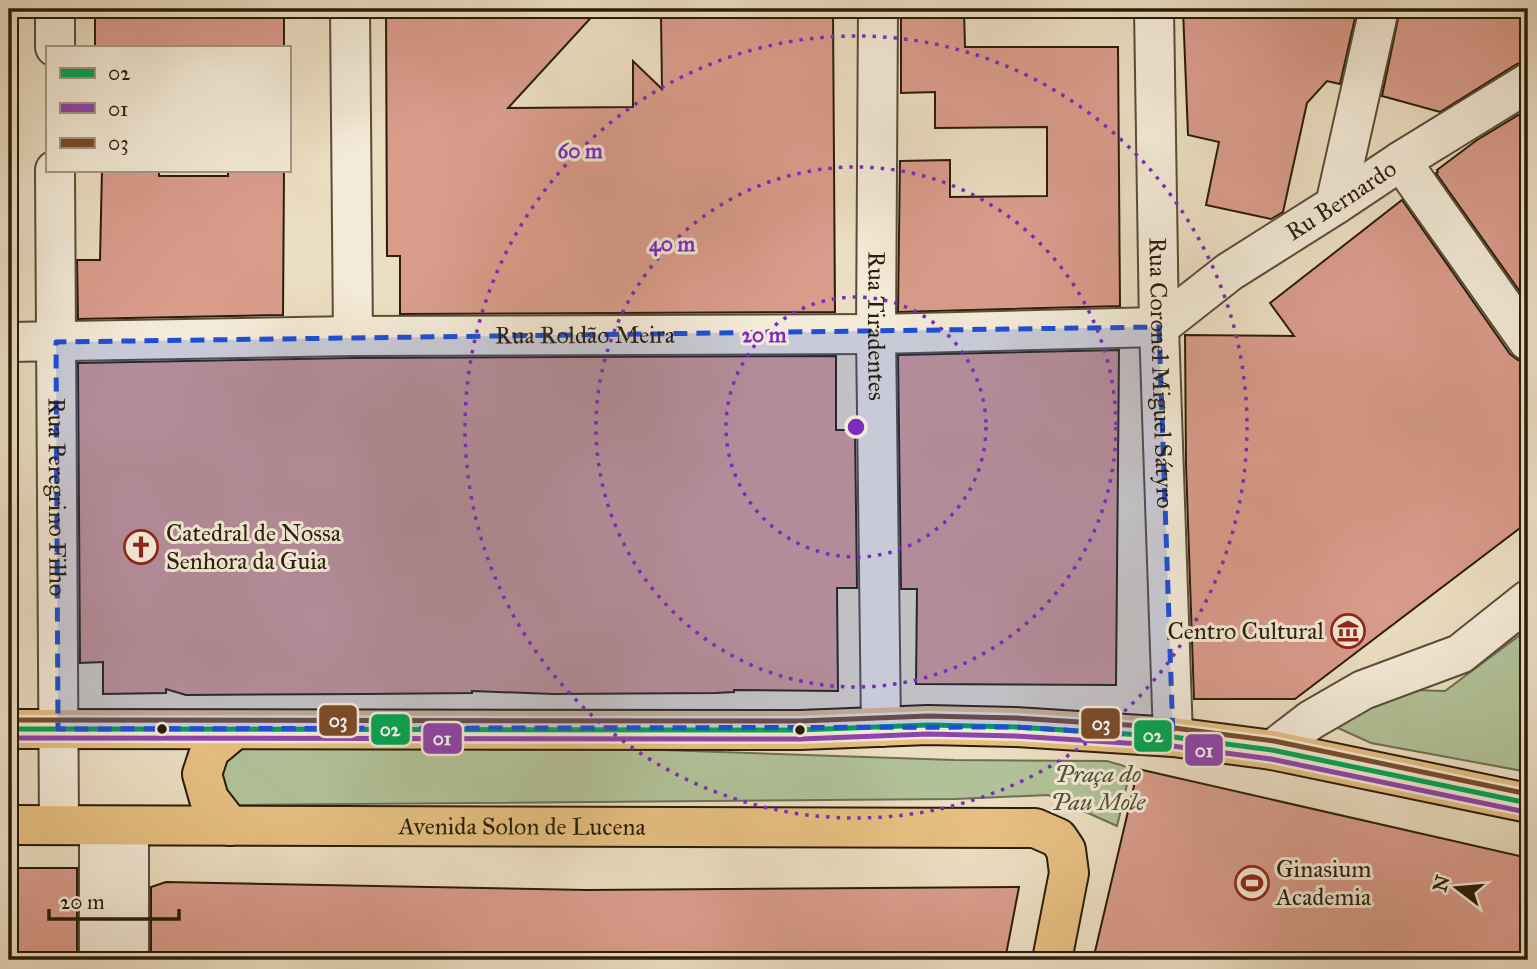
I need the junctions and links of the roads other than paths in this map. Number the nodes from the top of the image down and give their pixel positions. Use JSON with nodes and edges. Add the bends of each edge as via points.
{"nodes":[{"id":1,"x":55,"y":9,"type":"edge"},
{"id":2,"x":350,"y":9,"type":"edge"},
{"id":3,"x":878,"y":9,"type":"edge"},
{"id":4,"x":1154,"y":9,"type":"edge"},
{"id":5,"x":1379,"y":9,"type":"edge"},
{"id":6,"x":55,"y":46,"type":"edge"},
{"id":7,"x":1528,"y":83,"type":"edge"},
{"id":8,"x":1401,"y":161,"type":"junction"},
{"id":9,"x":55,"y":172,"type":"edge"},
{"id":10,"x":1335,"y":205,"type":"junction"},
{"id":11,"x":1159,"y":327,"type":"junction"},
{"id":12,"x":876,"y":334,"type":"junction"},
{"id":13,"x":353,"y":336,"type":"junction"},
{"id":14,"x":1528,"y":341,"type":"edge"},
{"id":15,"x":9,"y":342,"type":"edge"},
{"id":16,"x":56,"y":342,"type":"junction"},
{"id":17,"x":1528,"y":600,"type":"edge"},
{"id":18,"x":881,"y":727,"type":"junction"},
{"id":19,"x":9,"y":729,"type":"edge"},
{"id":20,"x":58,"y":729,"type":"junction"},
{"id":21,"x":234,"y":730,"type":"junction"},
{"id":22,"x":1173,"y":737,"type":"junction"},
{"id":23,"x":1272,"y":750,"type":"junction"},
{"id":24,"x":1528,"y":803,"type":"edge"},
{"id":25,"x":9,"y":825,"type":"edge"},
{"id":26,"x":59,"y":825,"type":"junction"},
{"id":27,"x":114,"y":826,"type":"junction"},
{"id":28,"x":230,"y":826,"type":"junction"},
{"id":29,"x":99,"y":960,"type":"edge"},
{"id":30,"x":129,"y":960,"type":"edge"},
{"id":31,"x":1052,"y":960,"type":"edge"}],
"edges":[{"from":1,"to":6,"type":"street"},
{"from":2,"to":13,"type":"street"},
{"from":3,"to":12,"type":"street","name":"Rua Tiradentes"},
{"from":4,"to":11,"type":"street","name":"Rua Coronel Miguel Sátyro"},
{"from":5,"to":10,"type":"street"},
{"from":7,"to":8,"type":"street","name":"Ru Bernardo"},
{"from":8,"to":10,"type":"street","name":"Ru Bernardo"},
{"from":8,"to":14,"type":"street"},
{"from":9,"to":16,"type":"street","name":"Rua Peregrino Filho"},
{"from":10,"to":11,"type":"street","name":"Ru Bernardo","via":[[1229,272]]},
{"from":11,"to":12,"type":"street","name":"Rua Roldão Meira"},
{"from":11,"to":22,"type":"street","name":"Rua Coronel Miguel Sátyro"},
{"from":12,"to":13,"type":"street","name":"Rua Roldão Meira"},
{"from":12,"to":18,"type":"street","name":"Rua Tiradentes"},
{"from":13,"to":16,"type":"street","name":"Rua Roldão Meira"},
{"from":15,"to":16,"type":"street","name":"Rua Roldão Meira"},
{"from":16,"to":20,"type":"street","name":"Rua Peregrino Filho"},
{"from":17,"to":23,"type":"street","via":[[1460,654],[1363,690],[1311,720]]},
{"from":18,"to":21,"type":"main road"},
{"from":18,"to":22,"type":"main road","via":[[1014,727]]},
{"from":19,"to":20,"type":"main road"},
{"from":20,"to":21,"type":"main road"},
{"from":20,"to":26,"type":"street","name":"Rua Peregrino Filho"},
{"from":21,"to":28,"type":"main road","via":[[210,750],[202,774],[209,799]]},
{"from":22,"to":23,"type":"main road"},
{"from":23,"to":24,"type":"main road"},
{"from":25,"to":26,"type":"main road","name":"Avenida Solon de Lucena"},
{"from":26,"to":27,"type":"main road","name":"Avenida Solon de Lucena"},
{"from":27,"to":28,"type":"main road","name":"Avenida Solon de Lucena"},
{"from":27,"to":29,"type":"street"},
{"from":27,"to":30,"type":"street"},
{"from":28,"to":31,"type":"main road","name":"Avenida Solon de Lucena","via":[[1035,828],[1058,838],[1066,850],[1069,873]]}]}
